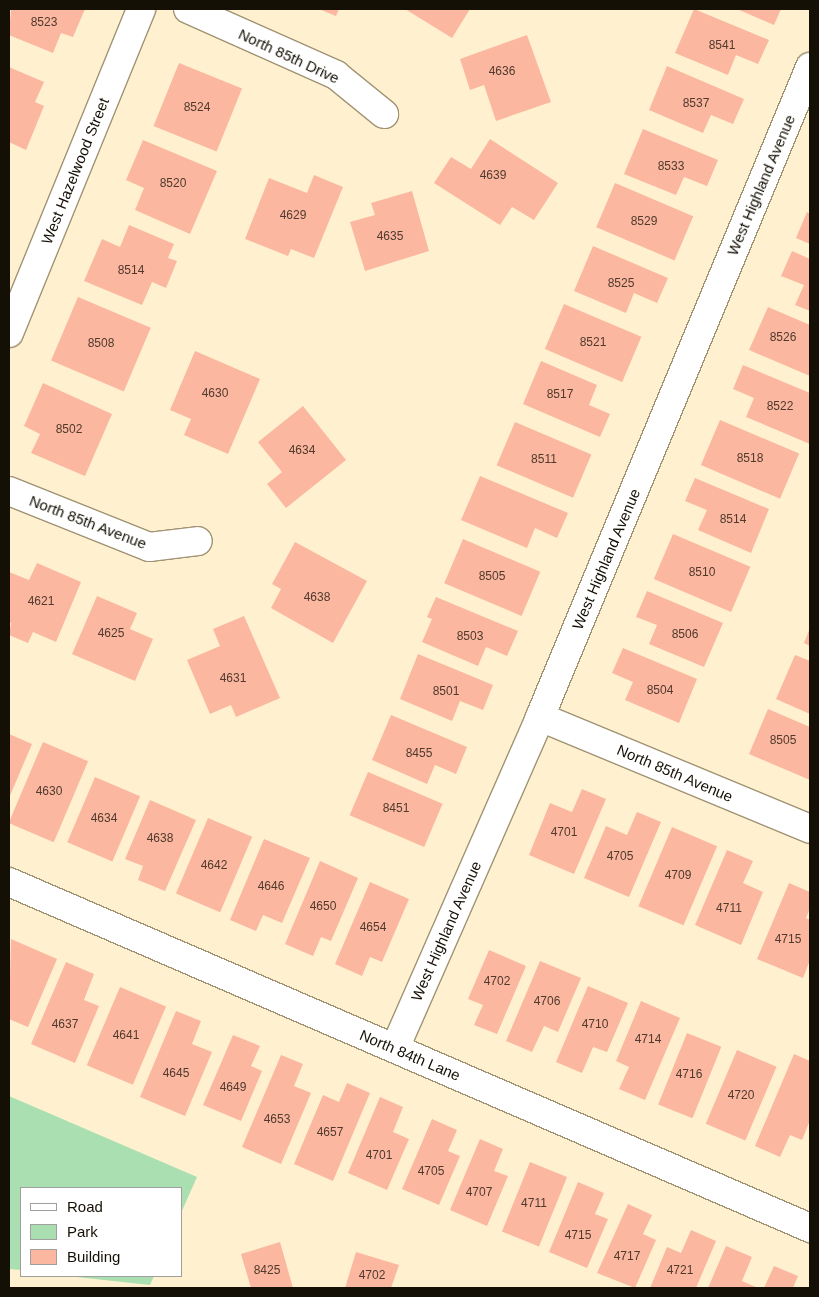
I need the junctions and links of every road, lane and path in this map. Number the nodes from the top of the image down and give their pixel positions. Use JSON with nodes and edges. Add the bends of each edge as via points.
{"nodes":[{"id":1,"x":141,"y":9,"type":"edge"},
{"id":2,"x":188,"y":9,"type":"edge"},
{"id":3,"x":810,"y":67,"type":"edge"},
{"id":4,"x":384,"y":114,"type":"dead end"},
{"id":5,"x":9,"y":333,"type":"edge"},
{"id":6,"x":9,"y":491,"type":"edge"},
{"id":7,"x":198,"y":541,"type":"dead end"},
{"id":8,"x":540,"y":717,"type":"junction"},
{"id":9,"x":810,"y":830,"type":"edge"},
{"id":10,"x":9,"y":882,"type":"edge"},
{"id":11,"x":395,"y":1048,"type":"junction"},
{"id":12,"x":810,"y":1228,"type":"edge"}],
"edges":[{"from":1,"to":5,"type":"street","name":"West Hazelwood Street"},
{"from":2,"to":4,"type":"street","name":"North 85th Drive","via":[[336,75]]},
{"from":3,"to":8,"type":"street","name":"West Highland Avenue"},
{"from":6,"to":7,"type":"street","name":"North 85th Avenue","via":[[149,547]]},
{"from":8,"to":9,"type":"street","name":"North 85th Avenue"},
{"from":8,"to":11,"type":"street","name":"West Highland Avenue"},
{"from":10,"to":11,"type":"street","name":"North 84th Lane"},
{"from":11,"to":12,"type":"street","name":"North 84th Lane"}]}
